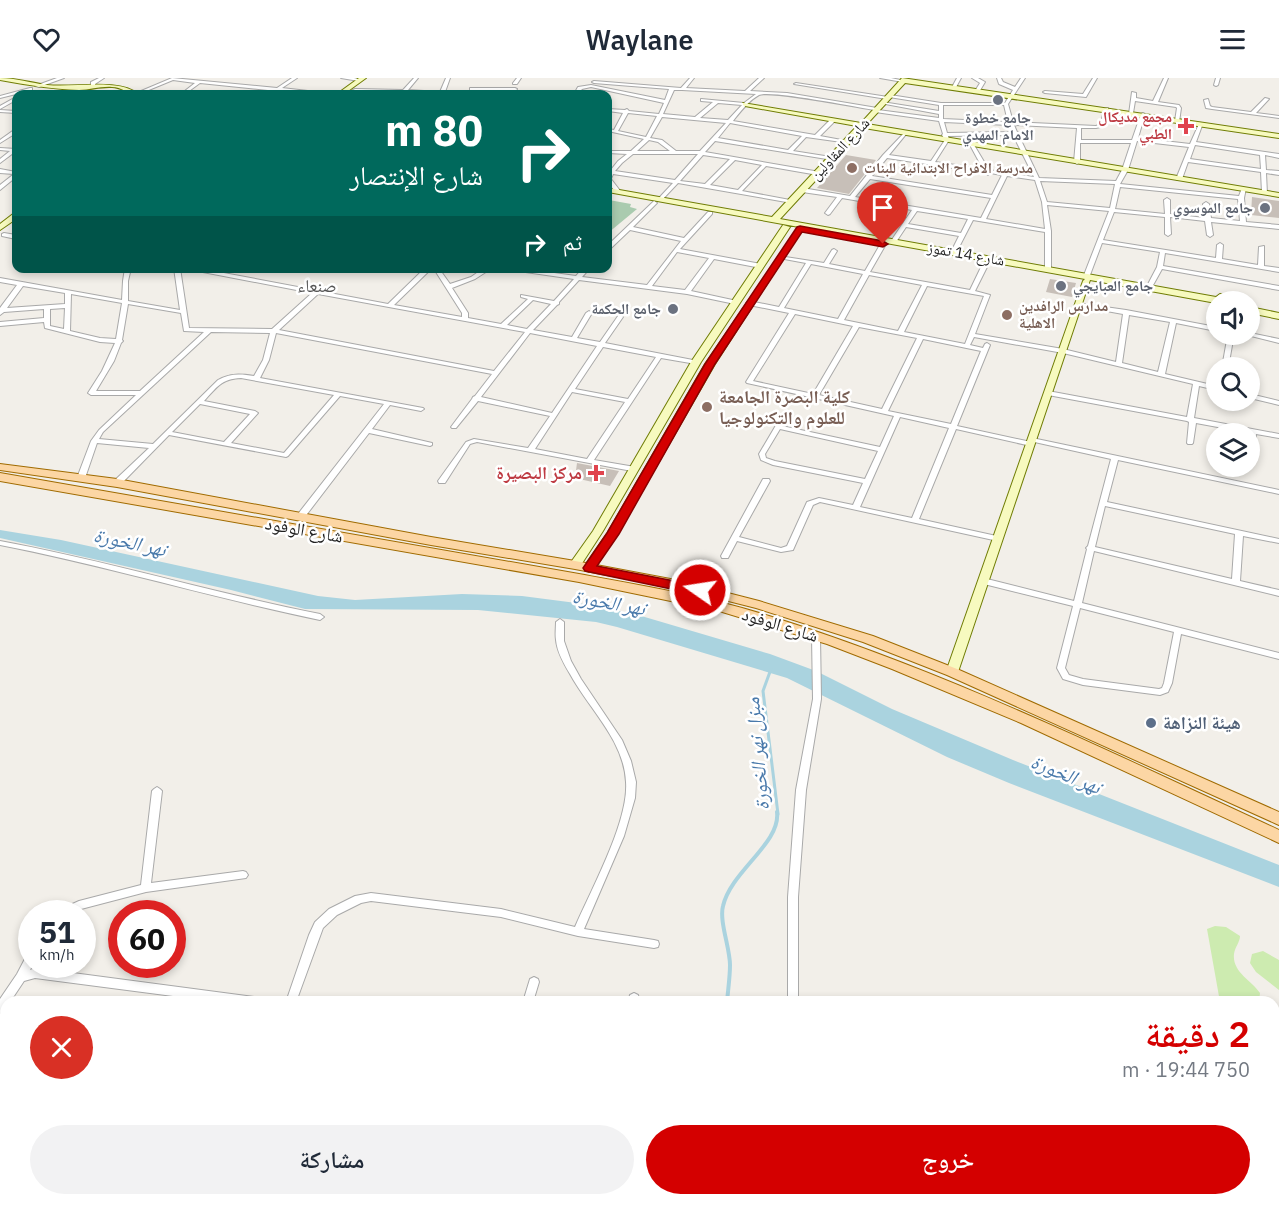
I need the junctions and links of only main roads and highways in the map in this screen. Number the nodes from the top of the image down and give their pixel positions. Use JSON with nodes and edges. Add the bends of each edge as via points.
{"nodes":[{"id":1,"x":0,"y":467,"type":"edge"},
{"id":2,"x":0,"y":477,"type":"edge"},
{"id":3,"x":1279,"y":819,"type":"edge"},
{"id":4,"x":1279,"y":837,"type":"edge"}],
"edges":[{"from":1,"to":3,"type":"main road","name":"شارع الوفود","via":[[117,483],[575,565],[759,605],[858,636],[952,672]]},
{"from":2,"to":4,"type":"main road","name":"شارع الوفود","via":[[670,595],[764,619],[943,685]]}]}
